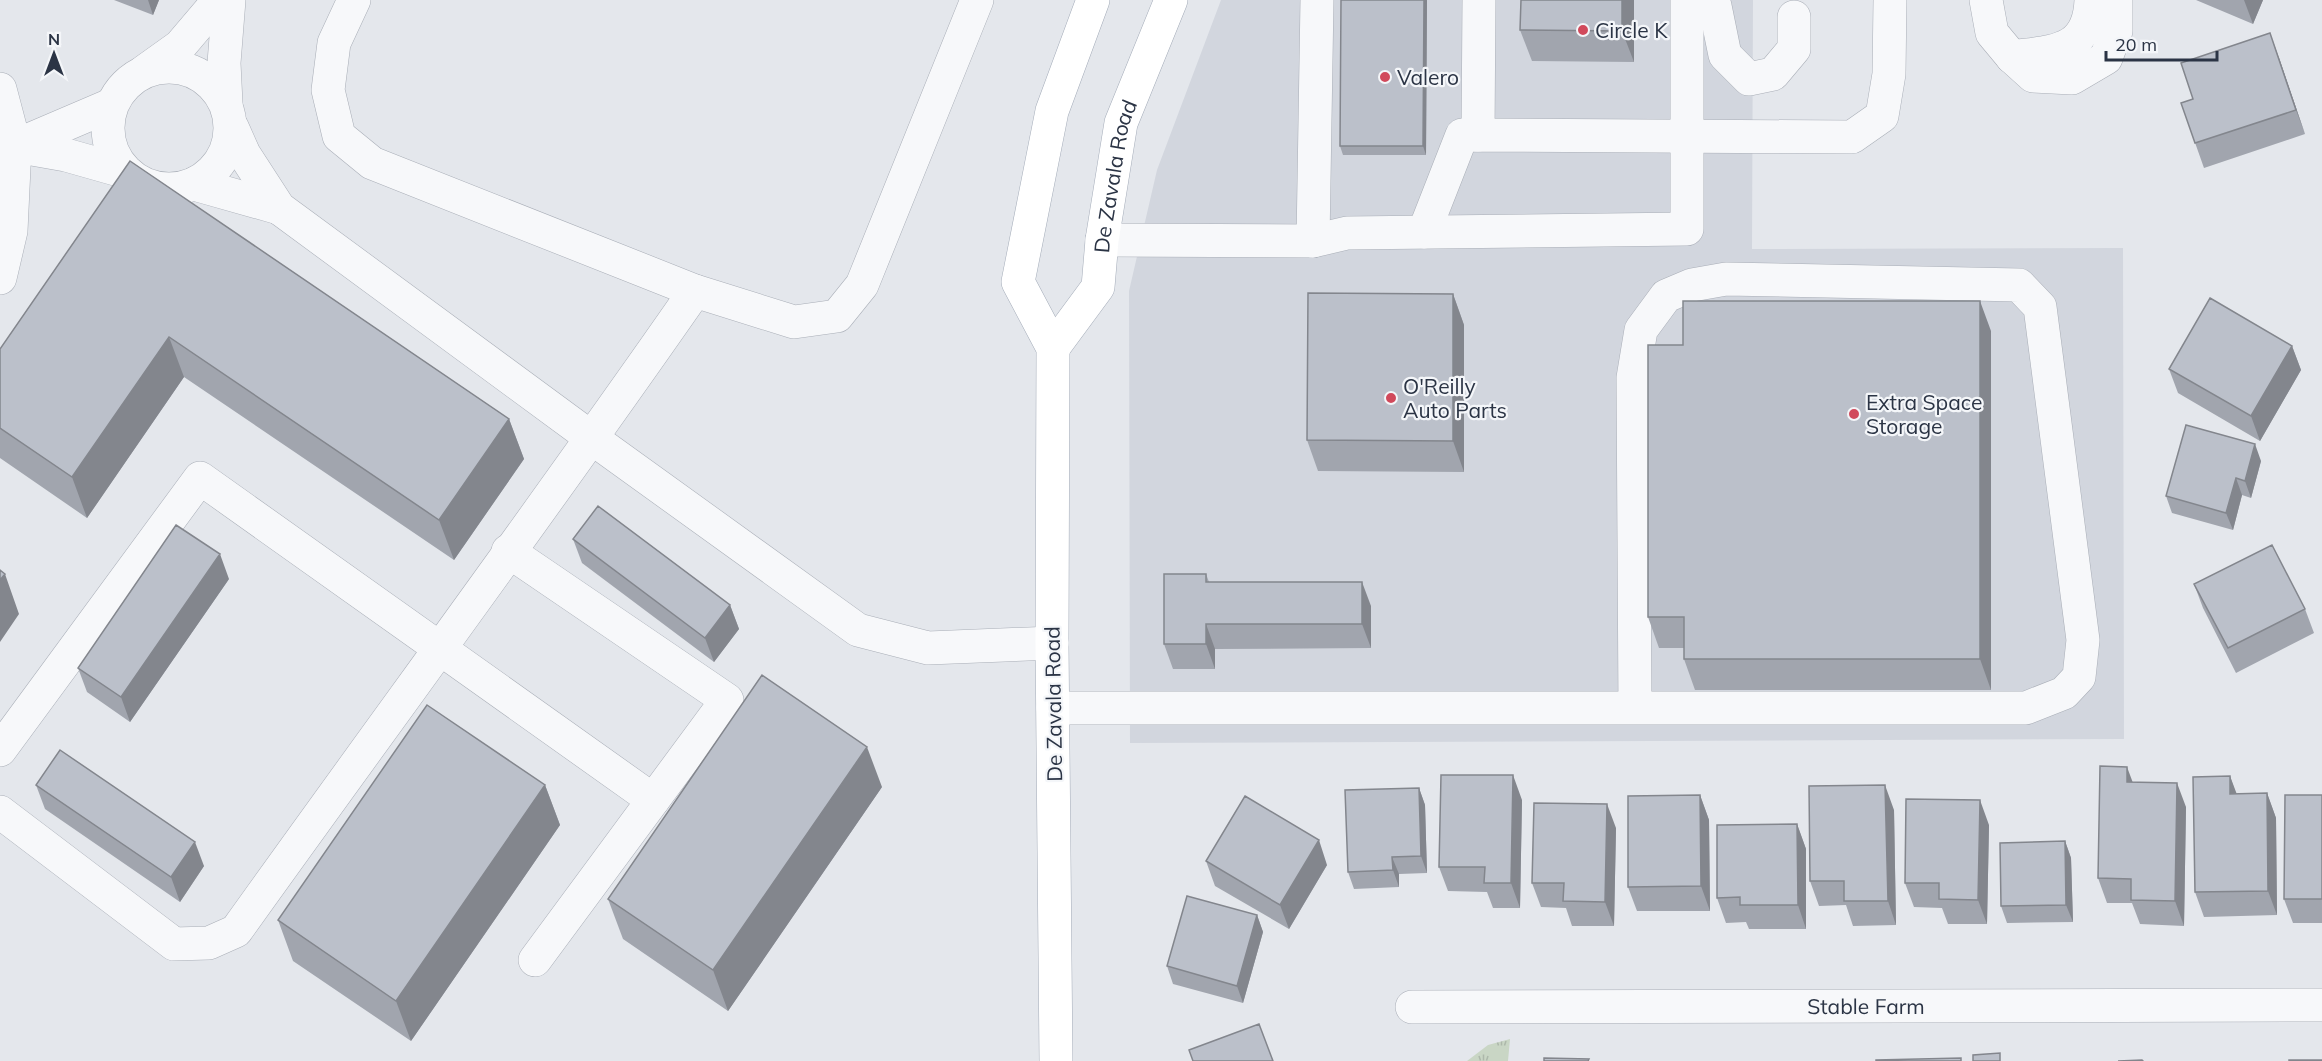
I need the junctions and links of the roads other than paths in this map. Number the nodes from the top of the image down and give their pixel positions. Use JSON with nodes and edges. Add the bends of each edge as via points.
{"nodes":[{"id":1,"x":219,"y":0,"type":"edge"},
{"id":2,"x":229,"y":0,"type":"edge"},
{"id":3,"x":354,"y":0,"type":"edge"},
{"id":4,"x":977,"y":0,"type":"edge"},
{"id":5,"x":1093,"y":0,"type":"edge"},
{"id":6,"x":1171,"y":0,"type":"edge"},
{"id":7,"x":1317,"y":0,"type":"edge"},
{"id":8,"x":1479,"y":0,"type":"edge"},
{"id":9,"x":1890,"y":0,"type":"edge"},
{"id":10,"x":1986,"y":0,"type":"edge"},
{"id":11,"x":2091,"y":0,"type":"edge"},
{"id":12,"x":2116,"y":0,"type":"edge"},
{"id":13,"x":1701,"y":3,"type":"edge"},
{"id":14,"x":1794,"y":16,"type":"dead end"},
{"id":15,"x":2012,"y":57,"type":"junction"},
{"id":16,"x":144,"y":71,"type":"junction"},
{"id":17,"x":0,"y":89,"type":"edge"},
{"id":18,"x":111,"y":105,"type":"junction"},
{"id":19,"x":229,"y":115,"type":"junction"},
{"id":20,"x":1478,"y":135,"type":"junction"},
{"id":21,"x":1686,"y":137,"type":"junction"},
{"id":22,"x":15,"y":146,"type":"junction"},
{"id":23,"x":126,"y":172,"type":"junction"},
{"id":24,"x":194,"y":184,"type":"junction"},
{"id":25,"x":279,"y":208,"type":"junction"},
{"id":26,"x":1424,"y":232,"type":"junction"},
{"id":27,"x":1102,"y":240,"type":"junction"},
{"id":28,"x":1313,"y":241,"type":"junction"},
{"id":29,"x":0,"y":278,"type":"edge"},
{"id":30,"x":695,"y":291,"type":"junction"},
{"id":31,"x":1053,"y":348,"type":"junction"},
{"id":32,"x":592,"y":439,"type":"junction"},
{"id":33,"x":508,"y":552,"type":"junction"},
{"id":34,"x":1052,"y":643,"type":"junction"},
{"id":35,"x":438,"y":648,"type":"junction"},
{"id":36,"x":1053,"y":708,"type":"junction"},
{"id":37,"x":1635,"y":708,"type":"junction"},
{"id":38,"x":0,"y":750,"type":"edge"},
{"id":39,"x":653,"y":801,"type":"junction"},
{"id":40,"x":0,"y":812,"type":"edge"},
{"id":41,"x":535,"y":960,"type":"dead end"},
{"id":42,"x":2322,"y":1005,"type":"edge"},
{"id":43,"x":1412,"y":1007,"type":"dead end"},
{"id":44,"x":1056,"y":1061,"type":"edge"}],
"edges":[{"from":1,"to":16,"type":"street","via":[[180,45]]},
{"from":2,"to":19,"type":"street","via":[[224,63]]},
{"from":3,"to":30,"type":"street","via":[[334,43],[328,90],[339,136],[372,163]]},
{"from":4,"to":30,"type":"street","via":[[862,285],[837,316],[794,322]]},
{"from":5,"to":31,"type":"main road","name":"De Zavala Road","via":[[1052,111],[1018,282]]},
{"from":6,"to":27,"type":"main road","name":"De Zavala Road","via":[[1121,123]]},
{"from":7,"to":28,"type":"street"},
{"from":8,"to":20,"type":"street"},
{"from":9,"to":21,"type":"street","via":[[1889,75],[1882,116],[1852,137]]},
{"from":10,"to":15,"type":"street","via":[[1992,33]]},
{"from":11,"to":15,"type":"street","via":[[2082,34],[2065,49]]},
{"from":12,"to":15,"type":"street","via":[[2116,31],[2106,58],[2072,78],[2033,76]]},
{"from":13,"to":14,"type":"street","via":[[1725,55],[1749,79],[1773,74],[1794,49]]},
{"from":13,"to":21,"type":"street"},
{"from":16,"to":18,"type":"street","via":[[124,84]]},
{"from":16,"to":19,"type":"street","via":[[168,66],[192,70],[213,83]]},
{"from":17,"to":22,"type":"street"},
{"from":18,"to":22,"type":"street"},
{"from":18,"to":23,"type":"street","via":[[107,129],[112,152]]},
{"from":19,"to":24,"type":"street","via":[[227,150],[214,171]]},
{"from":19,"to":25,"type":"street","via":[[244,154]]},
{"from":20,"to":21,"type":"street"},
{"from":20,"to":26,"type":"street","via":[[1462,135]]},
{"from":21,"to":26,"type":"street","via":[[1687,229]]},
{"from":22,"to":23,"type":"street"},
{"from":22,"to":29,"type":"street","via":[[11,231]]},
{"from":23,"to":24,"type":"street","via":[[146,185],[170,190]]},
{"from":24,"to":25,"type":"street"},
{"from":25,"to":32,"type":"street"},
{"from":26,"to":28,"type":"street","via":[[1347,233]]},
{"from":27,"to":28,"type":"street"},
{"from":27,"to":31,"type":"main road","name":"De Zavala Road","via":[[1098,287]]},
{"from":30,"to":32,"type":"street"},
{"from":31,"to":34,"type":"main road","name":"De Zavala Road"},
{"from":32,"to":33,"type":"street"},
{"from":32,"to":34,"type":"street","via":[[858,630],[928,648]]},
{"from":33,"to":35,"type":"street"},
{"from":33,"to":39,"type":"street","via":[[727,700]]},
{"from":34,"to":36,"type":"main road","name":"De Zavala Road"},
{"from":35,"to":38,"type":"street","via":[[200,478]]},
{"from":35,"to":39,"type":"street"},
{"from":35,"to":40,"type":"street","via":[[236,931],[209,943],[174,944]]},
{"from":36,"to":37,"type":"street"},
{"from":36,"to":44,"type":"main road","name":"De Zavala Road"},
{"from":37,"to":37,"type":"street","via":[[1633,378],[1641,330],[1666,296],[1692,285],[1726,279],[2019,285],[2040,308],[2083,640],[2079,677],[2064,693],[2026,708]]},
{"from":39,"to":41,"type":"street"},
{"from":42,"to":43,"type":"street","name":"Stable Farm"}]}
